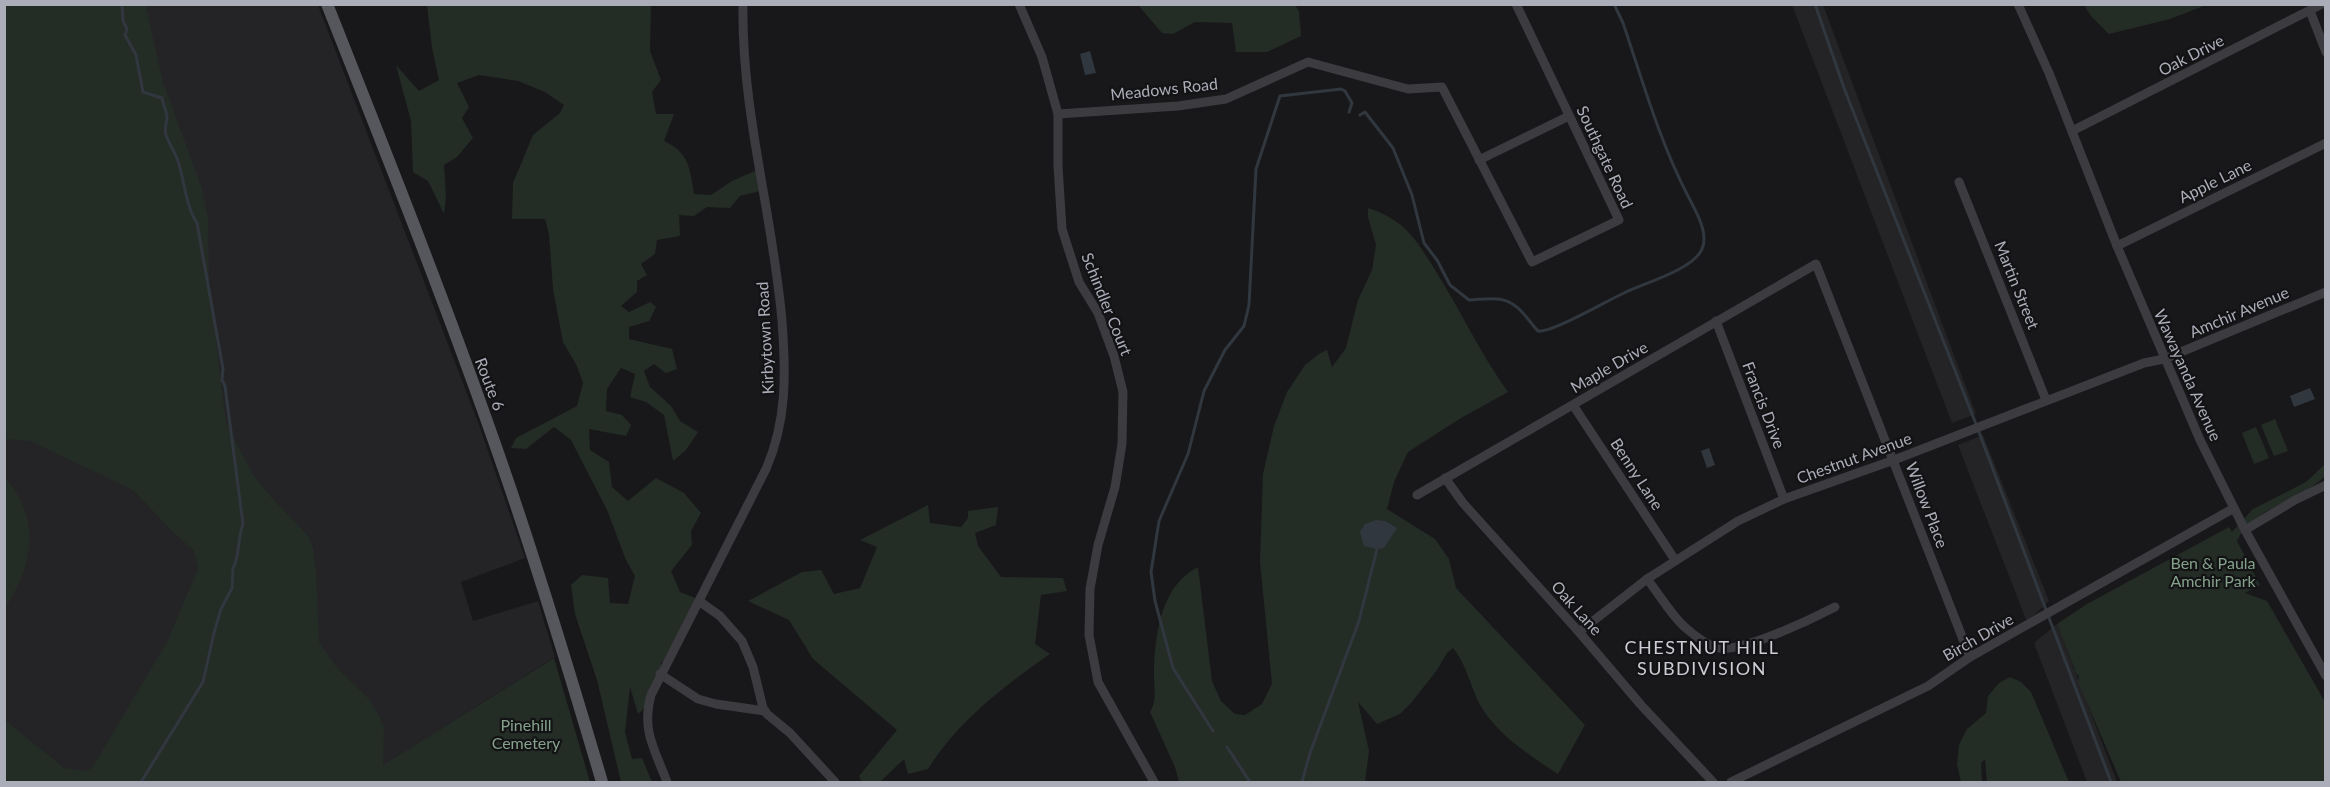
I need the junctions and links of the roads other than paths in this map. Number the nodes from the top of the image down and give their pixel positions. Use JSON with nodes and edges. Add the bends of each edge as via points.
{"nodes":[{"id":1,"x":327,"y":4,"type":"edge"},
{"id":2,"x":743,"y":4,"type":"edge"},
{"id":3,"x":1019,"y":4,"type":"edge"},
{"id":4,"x":1516,"y":4,"type":"edge"},
{"id":5,"x":2018,"y":4,"type":"edge"},
{"id":6,"x":2322,"y":4,"type":"edge"},
{"id":7,"x":2310,"y":11,"type":"junction"},
{"id":8,"x":2325,"y":52,"type":"edge"},
{"id":9,"x":1442,"y":87,"type":"joint"},
{"id":10,"x":1058,"y":114,"type":"junction"},
{"id":11,"x":1569,"y":116,"type":"junction"},
{"id":12,"x":2072,"y":131,"type":"junction"},
{"id":13,"x":2325,"y":143,"type":"edge"},
{"id":14,"x":1479,"y":160,"type":"junction"},
{"id":15,"x":1959,"y":182,"type":"dead end"},
{"id":16,"x":2117,"y":246,"type":"junction"},
{"id":17,"x":1816,"y":264,"type":"joint"},
{"id":18,"x":2325,"y":292,"type":"edge"},
{"id":19,"x":1716,"y":321,"type":"junction"},
{"id":20,"x":2164,"y":359,"type":"junction"},
{"id":21,"x":2046,"y":400,"type":"junction"},
{"id":22,"x":1573,"y":405,"type":"junction"},
{"id":23,"x":1894,"y":460,"type":"junction"},
{"id":24,"x":1445,"y":478,"type":"junction"},
{"id":25,"x":2325,"y":485,"type":"edge"},
{"id":26,"x":1417,"y":495,"type":"dead end"},
{"id":27,"x":1784,"y":499,"type":"junction"},
{"id":28,"x":2234,"y":508,"type":"junction"},
{"id":29,"x":2246,"y":530,"type":"junction"},
{"id":30,"x":1675,"y":560,"type":"junction"},
{"id":31,"x":1647,"y":579,"type":"junction"},
{"id":32,"x":699,"y":601,"type":"junction"},
{"id":33,"x":1835,"y":607,"type":"dead end"},
{"id":34,"x":1579,"y":632,"type":"junction"},
{"id":35,"x":1970,"y":657,"type":"junction"},
{"id":36,"x":660,"y":674,"type":"junction"},
{"id":37,"x":2325,"y":676,"type":"edge"},
{"id":38,"x":765,"y":711,"type":"junction"},
{"id":39,"x":602,"y":783,"type":"edge"},
{"id":40,"x":667,"y":783,"type":"edge"},
{"id":41,"x":835,"y":783,"type":"edge"},
{"id":42,"x":1154,"y":783,"type":"edge"},
{"id":43,"x":1713,"y":783,"type":"edge"},
{"id":44,"x":1731,"y":783,"type":"edge"}],
"edges":[{"from":1,"to":39,"type":"main road","name":"Route 6","via":[[495,444]]},
{"from":2,"to":32,"type":"street","name":"Kirbytown Road","via":[[744,60],[775,253],[785,384],[772,456]]},
{"from":3,"to":10,"type":"street","name":"Schindler Court","via":[[1042,57]]},
{"from":4,"to":11,"type":"street","name":"Southgate Road"},
{"from":5,"to":12,"type":"street","name":"Wawayanda Avenue"},
{"from":6,"to":7,"type":"street","name":"Oak Drive"},
{"from":7,"to":8,"type":"street"},
{"from":7,"to":12,"type":"street","name":"Oak Drive"},
{"from":9,"to":10,"type":"street","name":"Meadows Road","via":[[1408,89],[1308,62],[1226,99]]},
{"from":9,"to":14,"type":"street","name":"Southgate Road"},
{"from":10,"to":42,"type":"street","name":"Schindler Court","via":[[1062,229],[1079,282],[1098,313],[1123,392],[1122,444],[1090,589],[1089,635],[1098,682]]},
{"from":11,"to":14,"type":"street"},
{"from":11,"to":14,"type":"street","name":"Southgate Road","via":[[1619,220],[1532,262]]},
{"from":12,"to":16,"type":"street","name":"Wawayanda Avenue"},
{"from":13,"to":16,"type":"street","name":"Apple Lane"},
{"from":15,"to":21,"type":"street","name":"Martin Street"},
{"from":16,"to":20,"type":"street","name":"Wawayanda Avenue"},
{"from":17,"to":19,"type":"street","name":"Maple Drive"},
{"from":17,"to":23,"type":"street","name":"Willow Place"},
{"from":18,"to":20,"type":"street","name":"Amchir Avenue"},
{"from":19,"to":22,"type":"street","name":"Maple Drive"},
{"from":19,"to":27,"type":"street","name":"Francis Drive"},
{"from":20,"to":21,"type":"street","name":"Chestnut Avenue"},
{"from":20,"to":28,"type":"street","name":"Wawayanda Avenue"},
{"from":21,"to":23,"type":"street","name":"Chestnut Avenue"},
{"from":22,"to":24,"type":"street","name":"Maple Drive"},
{"from":22,"to":30,"type":"street","name":"Benny Lane"},
{"from":23,"to":27,"type":"street","name":"Chestnut Avenue"},
{"from":23,"to":35,"type":"street","name":"Willow Place"},
{"from":24,"to":26,"type":"street","name":"Maple Drive"},
{"from":24,"to":34,"type":"street","name":"Oak Lane"},
{"from":25,"to":29,"type":"street"},
{"from":27,"to":30,"type":"street","name":"Chestnut Avenue","via":[[1738,520]]},
{"from":28,"to":29,"type":"street","name":"Wawayanda Avenue"},
{"from":28,"to":35,"type":"street","name":"Birch Drive"},
{"from":29,"to":37,"type":"street","name":"Wawayanda Avenue"},
{"from":30,"to":31,"type":"street","name":"Chestnut Avenue"},
{"from":31,"to":33,"type":"street","via":[[1685,628],[1719,648],[1736,647],[1797,626]]},
{"from":31,"to":34,"type":"street","name":"Chestnut Avenue"},
{"from":32,"to":36,"type":"street","name":"Kirbytown Road"},
{"from":32,"to":38,"type":"street","via":[[720,616],[742,641]]},
{"from":34,"to":43,"type":"street","name":"Oak Lane"},
{"from":35,"to":44,"type":"street","name":"Birch Drive","via":[[1928,686]]},
{"from":36,"to":38,"type":"street","via":[[698,699]]},
{"from":36,"to":40,"type":"street","name":"Kirbytown Road","via":[[646,720]]},
{"from":38,"to":41,"type":"street"}]}
